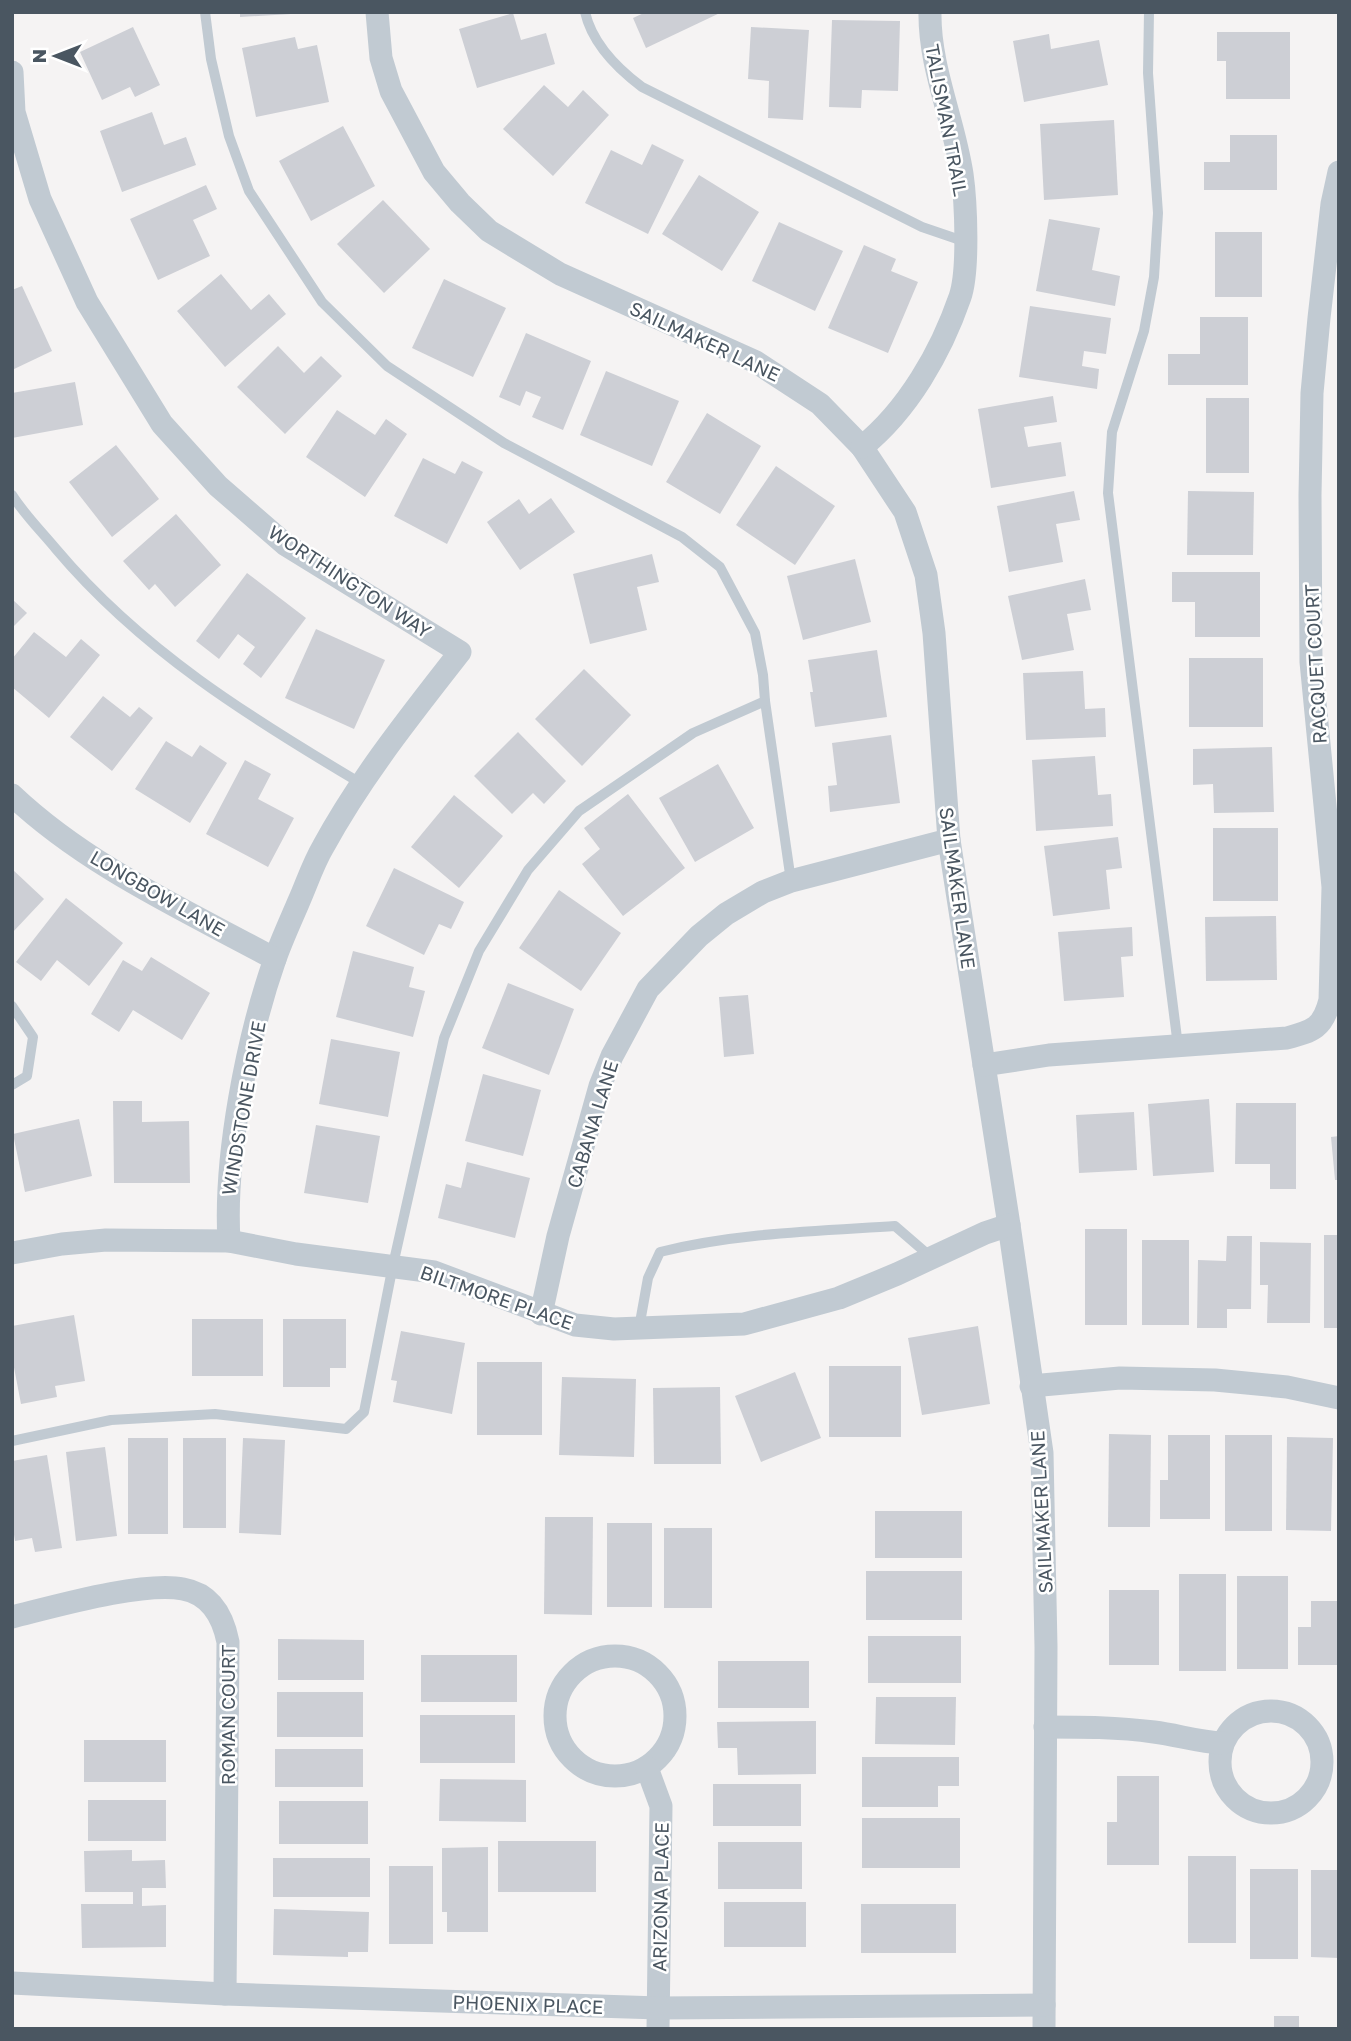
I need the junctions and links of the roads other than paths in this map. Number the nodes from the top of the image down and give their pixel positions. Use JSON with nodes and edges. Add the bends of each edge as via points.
{"nodes":[{"id":1,"x":205,"y":12,"type":"edge"},
{"id":2,"x":377,"y":12,"type":"edge"},
{"id":3,"x":585,"y":12,"type":"edge"},
{"id":4,"x":930,"y":12,"type":"edge"},
{"id":5,"x":1149,"y":12,"type":"edge"},
{"id":6,"x":12,"y":72,"type":"edge"},
{"id":7,"x":1339,"y":172,"type":"edge"},
{"id":8,"x":966,"y":242,"type":"junction"},
{"id":9,"x":862,"y":447,"type":"junction"},
{"id":10,"x":12,"y":495,"type":"edge"},
{"id":11,"x":460,"y":652,"type":"joint"},
{"id":12,"x":765,"y":701,"type":"junction"},
{"id":13,"x":362,"y":784,"type":"junction"},
{"id":14,"x":12,"y":794,"type":"edge"},
{"id":15,"x":949,"y":840,"type":"junction"},
{"id":16,"x":791,"y":881,"type":"junction"},
{"id":17,"x":1336,"y":887,"type":"edge"},
{"id":18,"x":275,"y":959,"type":"junction"},
{"id":19,"x":12,"y":1006,"type":"edge"},
{"id":20,"x":1178,"y":1046,"type":"junction"},
{"id":21,"x":984,"y":1065,"type":"junction"},
{"id":22,"x":12,"y":1085,"type":"edge"},
{"id":23,"x":1009,"y":1225,"type":"junction"},
{"id":24,"x":229,"y":1241,"type":"junction"},
{"id":25,"x":12,"y":1253,"type":"edge"},
{"id":26,"x":932,"y":1258,"type":"junction"},
{"id":27,"x":393,"y":1265,"type":"junction"},
{"id":28,"x":541,"y":1314,"type":"junction"},
{"id":29,"x":639,"y":1328,"type":"junction"},
{"id":30,"x":1031,"y":1386,"type":"junction"},
{"id":31,"x":1339,"y":1398,"type":"edge"},
{"id":32,"x":12,"y":1441,"type":"edge"},
{"id":33,"x":12,"y":1618,"type":"edge"},
{"id":34,"x":1045,"y":1727,"type":"junction"},
{"id":35,"x":1223,"y":1743,"type":"junction"},
{"id":36,"x":647,"y":1768,"type":"junction"},
{"id":37,"x":12,"y":1983,"type":"edge"},
{"id":38,"x":225,"y":1994,"type":"junction"},
{"id":39,"x":1044,"y":2005,"type":"junction"},
{"id":40,"x":658,"y":2019,"type":"edge"},
{"id":41,"x":1044,"y":2029,"type":"edge"}],
"edges":[{"from":1,"to":12,"type":"lane","via":[[229,136],[249,191],[322,302],[387,366],[504,443],[682,537],[720,567],[755,633]]},
{"from":2,"to":9,"type":"street","name":"SAILMAKER LANE","via":[[381,58],[391,92],[434,172],[489,231],[560,274],[756,362],[820,404]]},
{"from":3,"to":8,"type":"lane","via":[[603,48],[623,73],[642,87],[922,227]]},
{"from":4,"to":8,"type":"street","name":"TALISMAN TRAIL","via":[[934,55],[962,175]]},
{"from":5,"to":20,"type":"lane","via":[[1148,73],[1158,213],[1154,278],[1144,331],[1112,432],[1108,493]]},
{"from":6,"to":11,"type":"street","name":"WORTHINGTON WAY","via":[[14,112],[40,199],[87,302],[162,424],[218,486],[286,545]]},
{"from":7,"to":17,"type":"street","name":"RACQUET COURT","via":[[1312,393],[1310,495],[1311,662]]},
{"from":8,"to":9,"type":"street","name":"TALISMAN TRAIL","via":[[961,295],[934,356],[885,428]]},
{"from":9,"to":15,"type":"street","name":"SAILMAKER LANE","via":[[905,512],[926,575]]},
{"from":10,"to":13,"type":"lane","via":[[79,576],[158,649],[259,723]]},
{"from":11,"to":13,"type":"street","name":"WINDSTONE DRIVE"},
{"from":12,"to":16,"type":"lane"},
{"from":12,"to":27,"type":"lane","via":[[693,733],[579,811],[528,870],[479,951],[444,1038]]},
{"from":13,"to":18,"type":"street","name":"WINDSTONE DRIVE","via":[[321,850]]},
{"from":14,"to":18,"type":"street","name":"LONGBOW LANE","via":[[111,870]]},
{"from":15,"to":16,"type":"street","name":"CABANA LANE"},
{"from":15,"to":21,"type":"street","name":"SAILMAKER LANE"},
{"from":16,"to":28,"type":"street","name":"CABANA LANE","via":[[726,914],[648,989],[600,1086]]},
{"from":17,"to":20,"type":"street","name":"RACQUET COURT","via":[[1330,1000],[1319,1025],[1287,1038]]},
{"from":18,"to":24,"type":"street","name":"WINDSTONE DRIVE","via":[[253,1034],[240,1107],[227,1203]]},
{"from":19,"to":22,"type":"lane","via":[[33,1037],[27,1076]]},
{"from":20,"to":21,"type":"street","name":"RACQUET COURT","via":[[1049,1055]]},
{"from":21,"to":23,"type":"street","name":"SAILMAKER LANE"},
{"from":23,"to":26,"type":"street","name":"BILTMORE PLACE"},
{"from":23,"to":30,"type":"street","name":"SAILMAKER LANE"},
{"from":24,"to":25,"type":"street","name":"BILTMORE PLACE","via":[[106,1240]]},
{"from":24,"to":27,"type":"street","name":"BILTMORE PLACE"},
{"from":26,"to":29,"type":"street","name":"BILTMORE PLACE","via":[[839,1298],[744,1324]]},
{"from":26,"to":29,"type":"lane","via":[[895,1226],[690,1244],[660,1252],[648,1278]]},
{"from":27,"to":28,"type":"street","name":"BILTMORE PLACE","via":[[434,1272]]},
{"from":27,"to":32,"type":"lane","via":[[364,1412],[346,1429],[215,1414],[111,1420]]},
{"from":28,"to":29,"type":"street","name":"BILTMORE PLACE","via":[[575,1325]]},
{"from":30,"to":31,"type":"street","via":[[1120,1378],[1215,1380]]},
{"from":30,"to":34,"type":"street","name":"SAILMAKER LANE","via":[[1042,1453]]},
{"from":33,"to":38,"type":"street","name":"ROMAN COURT","via":[[71,1602],[164,1588],[201,1595],[225,1624]]},
{"from":34,"to":35,"type":"street","via":[[1112,1727]]},
{"from":34,"to":39,"type":"street","name":"SAILMAKER LANE"},
{"from":35,"to":35,"type":"street","via":[[1224,1783],[1252,1810],[1272,1814],[1291,1810],[1319,1782],[1318,1742],[1307,1726],[1290,1715],[1270,1711],[1251,1715]]},
{"from":36,"to":36,"type":"street","via":[[621,1777],[594,1773],[571,1759],[557,1736],[554,1709],[563,1683],[583,1664],[608,1655],[635,1658],[658,1673],[665,1684],[672,1696],[675,1723],[666,1749]]},
{"from":36,"to":40,"type":"street","name":"ARIZONA PLACE","via":[[661,1805]]},
{"from":37,"to":38,"type":"street","name":"PHOENIX PLACE"},
{"from":38,"to":40,"type":"street","name":"PHOENIX PLACE"},
{"from":39,"to":40,"type":"street","name":"PHOENIX PLACE"},
{"from":39,"to":41,"type":"street","name":"SAILMAKER LANE"}]}
